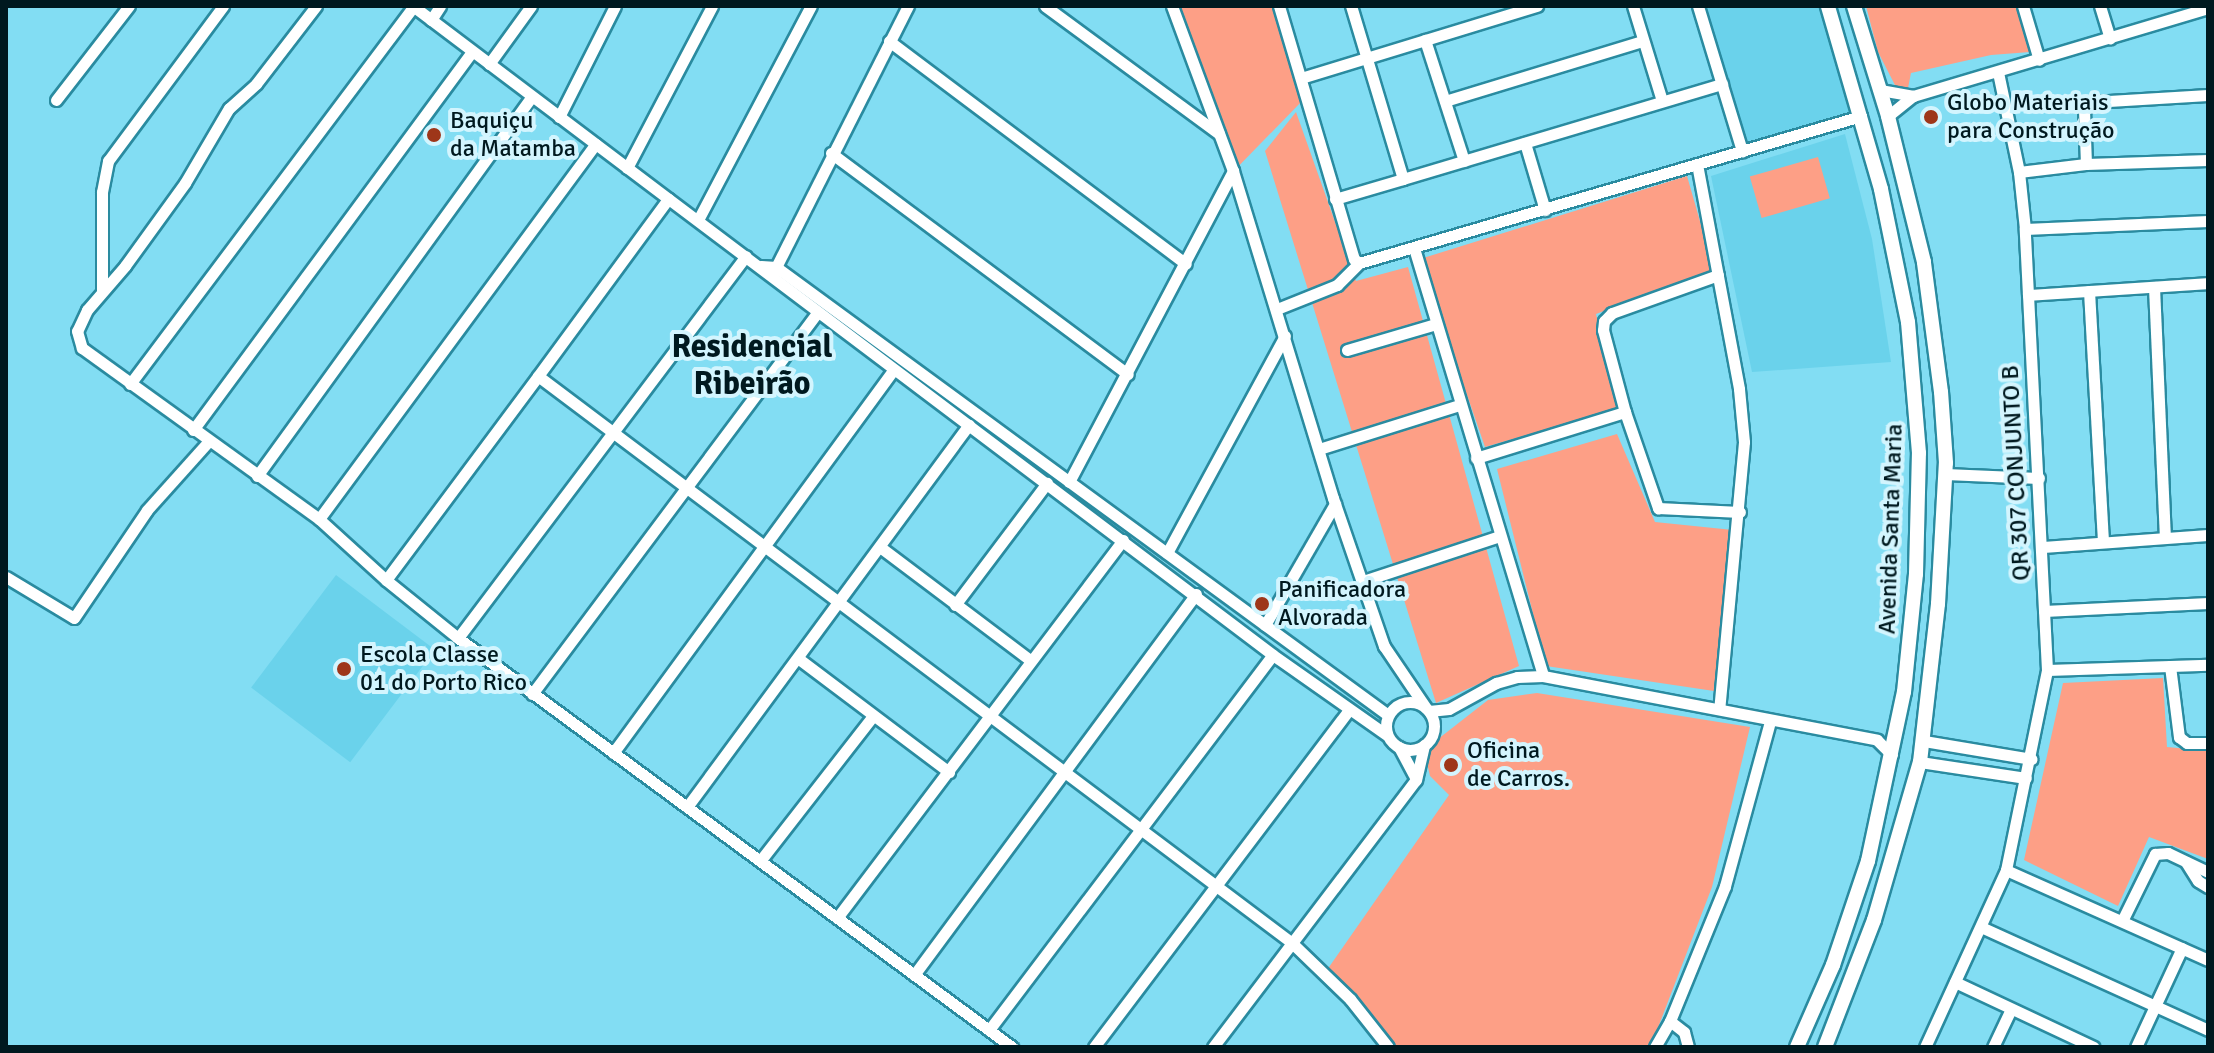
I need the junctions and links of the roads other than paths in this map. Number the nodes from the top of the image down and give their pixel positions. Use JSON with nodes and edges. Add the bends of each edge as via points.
{"nodes":[{"id":1,"x":129,"y":6,"type":"edge"},
{"id":2,"x":223,"y":6,"type":"edge"},
{"id":3,"x":316,"y":6,"type":"edge"},
{"id":4,"x":414,"y":6,"type":"edge"},
{"id":5,"x":440,"y":6,"type":"edge"},
{"id":6,"x":531,"y":6,"type":"edge"},
{"id":7,"x":615,"y":6,"type":"edge"},
{"id":8,"x":712,"y":6,"type":"edge"},
{"id":9,"x":811,"y":6,"type":"edge"},
{"id":10,"x":908,"y":6,"type":"edge"},
{"id":11,"x":1045,"y":6,"type":"edge"},
{"id":12,"x":1172,"y":6,"type":"edge"},
{"id":13,"x":1279,"y":6,"type":"edge"},
{"id":14,"x":1351,"y":6,"type":"edge"},
{"id":15,"x":1537,"y":6,"type":"edge"},
{"id":16,"x":1633,"y":6,"type":"edge"},
{"id":17,"x":1698,"y":6,"type":"edge"},
{"id":18,"x":1828,"y":6,"type":"edge"},
{"id":19,"x":1854,"y":6,"type":"edge"},
{"id":20,"x":2023,"y":6,"type":"edge"},
{"id":21,"x":2100,"y":6,"type":"edge"},
{"id":22,"x":2171,"y":6,"type":"edge"},
{"id":23,"x":2208,"y":8,"type":"edge"},
{"id":24,"x":1499,"y":12,"type":"edge"},
{"id":25,"x":2175,"y":18,"type":"junction"},
{"id":26,"x":431,"y":20,"type":"junction"},
{"id":27,"x":2110,"y":38,"type":"junction"},
{"id":28,"x":1425,"y":40,"type":"junction"},
{"id":29,"x":889,"y":41,"type":"junction"},
{"id":30,"x":1643,"y":41,"type":"junction"},
{"id":31,"x":472,"y":52,"type":"junction"},
{"id":32,"x":1367,"y":58,"type":"junction"},
{"id":33,"x":2039,"y":60,"type":"junction"},
{"id":34,"x":489,"y":64,"type":"junction"},
{"id":35,"x":1998,"y":72,"type":"junction"},
{"id":36,"x":1301,"y":78,"type":"junction"},
{"id":37,"x":1722,"y":84,"type":"junction"},
{"id":38,"x":1880,"y":90,"type":"junction"},
{"id":39,"x":2208,"y":95,"type":"edge"},
{"id":40,"x":1913,"y":96,"type":"junction"},
{"id":41,"x":531,"y":97,"type":"junction"},
{"id":42,"x":56,"y":100,"type":"dead end"},
{"id":43,"x":1445,"y":101,"type":"junction"},
{"id":44,"x":1662,"y":101,"type":"junction"},
{"id":45,"x":1861,"y":116,"type":"junction"},
{"id":46,"x":1888,"y":116,"type":"junction"},
{"id":47,"x":559,"y":117,"type":"junction"},
{"id":48,"x":1219,"y":134,"type":"junction"},
{"id":49,"x":1525,"y":143,"type":"junction"},
{"id":50,"x":595,"y":144,"type":"junction"},
{"id":51,"x":1742,"y":151,"type":"junction"},
{"id":52,"x":831,"y":153,"type":"junction"},
{"id":53,"x":2208,"y":160,"type":"edge"},
{"id":54,"x":1464,"y":161,"type":"junction"},
{"id":55,"x":1697,"y":164,"type":"junction"},
{"id":56,"x":2086,"y":164,"type":"junction"},
{"id":57,"x":627,"y":168,"type":"junction"},
{"id":58,"x":1233,"y":171,"type":"junction"},
{"id":59,"x":2019,"y":172,"type":"junction"},
{"id":60,"x":1403,"y":179,"type":"junction"},
{"id":61,"x":668,"y":199,"type":"junction"},
{"id":62,"x":1335,"y":199,"type":"junction"},
{"id":63,"x":1545,"y":210,"type":"junction"},
{"id":64,"x":698,"y":220,"type":"junction"},
{"id":65,"x":2208,"y":221,"type":"edge"},
{"id":66,"x":2025,"y":229,"type":"junction"},
{"id":67,"x":1414,"y":248,"type":"junction"},
{"id":68,"x":746,"y":256,"type":"junction"},
{"id":69,"x":1359,"y":263,"type":"junction"},
{"id":70,"x":1186,"y":264,"type":"junction"},
{"id":71,"x":773,"y":272,"type":"junction"},
{"id":72,"x":1718,"y":275,"type":"junction"},
{"id":73,"x":2208,"y":283,"type":"edge"},
{"id":74,"x":2154,"y":287,"type":"junction"},
{"id":75,"x":102,"y":291,"type":"junction"},
{"id":76,"x":2089,"y":291,"type":"junction"},
{"id":77,"x":2028,"y":295,"type":"junction"},
{"id":78,"x":1277,"y":309,"type":"junction"},
{"id":79,"x":818,"y":312,"type":"junction"},
{"id":80,"x":1436,"y":324,"type":"junction"},
{"id":81,"x":1285,"y":336,"type":"junction"},
{"id":82,"x":1347,"y":350,"type":"dead end"},
{"id":83,"x":893,"y":370,"type":"junction"},
{"id":84,"x":1128,"y":374,"type":"junction"},
{"id":85,"x":538,"y":376,"type":"junction"},
{"id":86,"x":130,"y":384,"type":"junction"},
{"id":87,"x":1459,"y":405,"type":"junction"},
{"id":88,"x":1625,"y":412,"type":"junction"},
{"id":89,"x":969,"y":425,"type":"junction"},
{"id":90,"x":193,"y":430,"type":"junction"},
{"id":91,"x":613,"y":434,"type":"junction"},
{"id":92,"x":208,"y":442,"type":"junction"},
{"id":93,"x":1319,"y":449,"type":"junction"},
{"id":94,"x":1476,"y":458,"type":"junction"},
{"id":95,"x":1945,"y":474,"type":"junction"},
{"id":96,"x":257,"y":476,"type":"junction"},
{"id":97,"x":2039,"y":478,"type":"junction"},
{"id":98,"x":1069,"y":482,"type":"junction"},
{"id":99,"x":1047,"y":483,"type":"junction"},
{"id":100,"x":688,"y":490,"type":"junction"},
{"id":101,"x":1335,"y":504,"type":"junction"},
{"id":102,"x":1740,"y":512,"type":"junction"},
{"id":103,"x":319,"y":519,"type":"junction"},
{"id":104,"x":2208,"y":535,"type":"edge"},
{"id":105,"x":1500,"y":536,"type":"junction"},
{"id":106,"x":2165,"y":536,"type":"junction"},
{"id":107,"x":1123,"y":540,"type":"junction"},
{"id":108,"x":2103,"y":540,"type":"junction"},
{"id":109,"x":880,"y":547,"type":"junction"},
{"id":110,"x":2043,"y":547,"type":"junction"},
{"id":111,"x":762,"y":548,"type":"junction"},
{"id":112,"x":1167,"y":553,"type":"junction"},
{"id":113,"x":1916,"y":574,"type":"junction"},
{"id":114,"x":6,"y":577,"type":"edge"},
{"id":115,"x":1940,"y":577,"type":"junction"},
{"id":116,"x":386,"y":580,"type":"junction"},
{"id":117,"x":1363,"y":581,"type":"junction"},
{"id":118,"x":1196,"y":594,"type":"junction"},
{"id":119,"x":1915,"y":598,"type":"junction"},
{"id":120,"x":837,"y":603,"type":"junction"},
{"id":121,"x":2208,"y":603,"type":"edge"},
{"id":122,"x":1938,"y":604,"type":"junction"},
{"id":123,"x":955,"y":605,"type":"junction"},
{"id":124,"x":2044,"y":611,"type":"junction"},
{"id":125,"x":1265,"y":625,"type":"junction"},
{"id":126,"x":458,"y":638,"type":"junction"},
{"id":127,"x":1273,"y":655,"type":"junction"},
{"id":128,"x":799,"y":659,"type":"junction"},
{"id":129,"x":1030,"y":660,"type":"junction"},
{"id":130,"x":2208,"y":665,"type":"edge"},
{"id":131,"x":2170,"y":666,"type":"junction"},
{"id":132,"x":2047,"y":670,"type":"junction"},
{"id":133,"x":1403,"y":676,"type":"junction"},
{"id":134,"x":1543,"y":676,"type":"junction"},
{"id":135,"x":532,"y":694,"type":"junction"},
{"id":136,"x":1470,"y":696,"type":"junction"},
{"id":137,"x":1404,"y":702,"type":"junction"},
{"id":138,"x":1719,"y":709,"type":"junction"},
{"id":139,"x":1428,"y":710,"type":"junction"},
{"id":140,"x":1348,"y":711,"type":"junction"},
{"id":141,"x":990,"y":715,"type":"junction"},
{"id":142,"x":1388,"y":715,"type":"junction"},
{"id":143,"x":873,"y":716,"type":"junction"},
{"id":144,"x":1770,"y":721,"type":"junction"},
{"id":145,"x":1897,"y":727,"type":"junction"},
{"id":146,"x":1434,"y":730,"type":"junction"},
{"id":147,"x":1387,"y":735,"type":"junction"},
{"id":148,"x":1877,"y":740,"type":"junction"},
{"id":149,"x":1924,"y":741,"type":"junction"},
{"id":150,"x":2208,"y":743,"type":"edge"},
{"id":151,"x":1424,"y":745,"type":"junction"},
{"id":152,"x":1399,"y":747,"type":"junction"},
{"id":153,"x":613,"y":753,"type":"junction"},
{"id":154,"x":1892,"y":755,"type":"junction"},
{"id":155,"x":2031,"y":759,"type":"junction"},
{"id":156,"x":1920,"y":762,"type":"junction"},
{"id":157,"x":949,"y":772,"type":"junction"},
{"id":158,"x":1065,"y":774,"type":"junction"},
{"id":159,"x":2026,"y":778,"type":"junction"},
{"id":160,"x":1416,"y":780,"type":"junction"},
{"id":161,"x":687,"y":807,"type":"junction"},
{"id":162,"x":1142,"y":831,"type":"junction"},
{"id":163,"x":760,"y":861,"type":"junction"},
{"id":164,"x":1868,"y":861,"type":"junction"},
{"id":165,"x":2186,"y":862,"type":"junction"},
{"id":166,"x":1892,"y":868,"type":"junction"},
{"id":167,"x":2006,"y":870,"type":"junction"},
{"id":168,"x":2208,"y":872,"type":"edge"},
{"id":169,"x":1861,"y":885,"type":"junction"},
{"id":170,"x":1214,"y":886,"type":"junction"},
{"id":171,"x":2208,"y":887,"type":"edge"},
{"id":172,"x":837,"y":918,"type":"junction"},
{"id":173,"x":2122,"y":921,"type":"junction"},
{"id":174,"x":1981,"y":927,"type":"junction"},
{"id":175,"x":1292,"y":943,"type":"junction"},
{"id":176,"x":2182,"y":948,"type":"junction"},
{"id":177,"x":1863,"y":951,"type":"junction"},
{"id":178,"x":2208,"y":960,"type":"edge"},
{"id":179,"x":914,"y":975,"type":"junction"},
{"id":180,"x":1955,"y":982,"type":"junction"},
{"id":181,"x":2156,"y":1004,"type":"junction"},
{"id":182,"x":2011,"y":1009,"type":"junction"},
{"id":183,"x":1670,"y":1021,"type":"junction"},
{"id":184,"x":989,"y":1030,"type":"junction"},
{"id":185,"x":2208,"y":1030,"type":"edge"},
{"id":186,"x":2067,"y":1042,"type":"edge"},
{"id":187,"x":1012,"y":1047,"type":"edge"},
{"id":188,"x":1094,"y":1047,"type":"edge"},
{"id":189,"x":1213,"y":1047,"type":"edge"},
{"id":190,"x":1388,"y":1047,"type":"edge"},
{"id":191,"x":1655,"y":1047,"type":"edge"},
{"id":192,"x":1688,"y":1047,"type":"edge"},
{"id":193,"x":1797,"y":1047,"type":"edge"},
{"id":194,"x":1825,"y":1047,"type":"edge"},
{"id":195,"x":1925,"y":1047,"type":"edge"},
{"id":196,"x":1993,"y":1047,"type":"edge"},
{"id":197,"x":2094,"y":1047,"type":"edge"},
{"id":198,"x":2136,"y":1047,"type":"edge"}],
"edges":[{"from":1,"to":42,"type":"street"},
{"from":2,"to":75,"type":"street","via":[[108,161],[102,192]]},
{"from":3,"to":75,"type":"street","via":[[256,84],[229,108],[185,183]]},
{"from":4,"to":26,"type":"street"},
{"from":4,"to":86,"type":"street"},
{"from":5,"to":26,"type":"street"},
{"from":6,"to":34,"type":"street"},
{"from":7,"to":47,"type":"street"},
{"from":8,"to":57,"type":"street"},
{"from":9,"to":64,"type":"street"},
{"from":10,"to":29,"type":"street"},
{"from":11,"to":48,"type":"street"},
{"from":12,"to":48,"type":"street"},
{"from":13,"to":36,"type":"street"},
{"from":14,"to":32,"type":"street"},
{"from":15,"to":24,"type":"street"},
{"from":16,"to":30,"type":"street"},
{"from":17,"to":37,"type":"street"},
{"from":18,"to":45,"type":"main road","name":"Avenida Santa Maria"},
{"from":19,"to":38,"type":"main road","name":"Avenida Santa Maria"},
{"from":20,"to":33,"type":"street"},
{"from":21,"to":27,"type":"street"},
{"from":22,"to":25,"type":"street"},
{"from":23,"to":25,"type":"street"},
{"from":24,"to":28,"type":"street"},
{"from":25,"to":27,"type":"street"},
{"from":26,"to":31,"type":"street"},
{"from":27,"to":33,"type":"street"},
{"from":28,"to":32,"type":"street"},
{"from":28,"to":43,"type":"street"},
{"from":29,"to":52,"type":"street"},
{"from":29,"to":70,"type":"street"},
{"from":30,"to":43,"type":"street"},
{"from":30,"to":44,"type":"street"},
{"from":31,"to":34,"type":"street"},
{"from":31,"to":90,"type":"street"},
{"from":32,"to":36,"type":"street"},
{"from":32,"to":60,"type":"street"},
{"from":33,"to":35,"type":"street"},
{"from":34,"to":41,"type":"street"},
{"from":35,"to":40,"type":"street"},
{"from":35,"to":59,"type":"street","name":"QR 307 CONJUNTO B"},
{"from":36,"to":62,"type":"street"},
{"from":37,"to":44,"type":"street"},
{"from":37,"to":51,"type":"street"},
{"from":38,"to":40,"type":"street"},
{"from":38,"to":46,"type":"main road","name":"Avenida Santa Maria"},
{"from":39,"to":56,"type":"street","via":[[2092,102],[2084,110]]},
{"from":40,"to":46,"type":"street"},
{"from":41,"to":47,"type":"street"},
{"from":41,"to":96,"type":"street"},
{"from":43,"to":54,"type":"street"},
{"from":44,"to":49,"type":"street"},
{"from":45,"to":51,"type":"street"},
{"from":45,"to":113,"type":"main road","name":"Avenida Santa Maria","via":[[1898,262],[1909,335],[1919,453]]},
{"from":46,"to":95,"type":"main road","name":"Avenida Santa Maria","via":[[1924,262],[1941,392]]},
{"from":47,"to":50,"type":"street"},
{"from":48,"to":58,"type":"street"},
{"from":49,"to":54,"type":"street"},
{"from":49,"to":63,"type":"street"},
{"from":50,"to":57,"type":"street"},
{"from":50,"to":103,"type":"street"},
{"from":51,"to":55,"type":"street"},
{"from":52,"to":71,"type":"street"},
{"from":52,"to":84,"type":"street"},
{"from":53,"to":56,"type":"street"},
{"from":54,"to":60,"type":"street"},
{"from":55,"to":63,"type":"street"},
{"from":55,"to":72,"type":"street"},
{"from":56,"to":59,"type":"street"},
{"from":57,"to":61,"type":"street"},
{"from":58,"to":70,"type":"street"},
{"from":58,"to":78,"type":"street"},
{"from":59,"to":66,"type":"street","name":"QR 307 CONJUNTO B"},
{"from":60,"to":62,"type":"street"},
{"from":61,"to":64,"type":"street"},
{"from":61,"to":85,"type":"street"},
{"from":62,"to":69,"type":"street"},
{"from":63,"to":67,"type":"street"},
{"from":64,"to":68,"type":"street"},
{"from":65,"to":66,"type":"street"},
{"from":66,"to":77,"type":"street","name":"QR 307 CONJUNTO B"},
{"from":67,"to":69,"type":"street"},
{"from":67,"to":80,"type":"street"},
{"from":68,"to":71,"type":"street"},
{"from":68,"to":91,"type":"street"},
{"from":69,"to":78,"type":"street","via":[[1337,285]]},
{"from":70,"to":84,"type":"street"},
{"from":71,"to":79,"type":"street"},
{"from":71,"to":98,"type":"street"},
{"from":72,"to":88,"type":"street","via":[[1612,313],[1604,321]]},
{"from":72,"to":102,"type":"street","via":[[1744,442]]},
{"from":73,"to":74,"type":"street"},
{"from":74,"to":76,"type":"street"},
{"from":74,"to":106,"type":"street"},
{"from":75,"to":86,"type":"street","via":[[81,321],[78,341],[89,356]]},
{"from":76,"to":77,"type":"street"},
{"from":76,"to":108,"type":"street"},
{"from":77,"to":97,"type":"street","name":"QR 307 CONJUNTO B"},
{"from":78,"to":81,"type":"street"},
{"from":79,"to":83,"type":"street"},
{"from":79,"to":100,"type":"street"},
{"from":80,"to":82,"type":"street"},
{"from":80,"to":87,"type":"street"},
{"from":81,"to":93,"type":"street"},
{"from":81,"to":112,"type":"street"},
{"from":83,"to":89,"type":"street"},
{"from":83,"to":111,"type":"street"},
{"from":84,"to":98,"type":"street"},
{"from":85,"to":91,"type":"street"},
{"from":85,"to":116,"type":"street"},
{"from":86,"to":90,"type":"street"},
{"from":87,"to":93,"type":"street"},
{"from":87,"to":94,"type":"street"},
{"from":88,"to":94,"type":"street"},
{"from":88,"to":102,"type":"street","via":[[1658,508]]},
{"from":89,"to":99,"type":"street"},
{"from":89,"to":109,"type":"street"},
{"from":90,"to":92,"type":"street"},
{"from":91,"to":100,"type":"street"},
{"from":91,"to":126,"type":"street"},
{"from":92,"to":96,"type":"street"},
{"from":92,"to":114,"type":"street","via":[[147,510],[74,618]]},
{"from":93,"to":101,"type":"street"},
{"from":94,"to":105,"type":"street"},
{"from":95,"to":97,"type":"street"},
{"from":95,"to":115,"type":"main road","name":"Avenida Santa Maria"},
{"from":96,"to":103,"type":"street"},
{"from":97,"to":110,"type":"street","name":"QR 307 CONJUNTO B"},
{"from":98,"to":112,"type":"street"},
{"from":99,"to":107,"type":"street"},
{"from":99,"to":123,"type":"street"},
{"from":100,"to":111,"type":"street"},
{"from":100,"to":135,"type":"street"},
{"from":101,"to":117,"type":"street"},
{"from":101,"to":125,"type":"street"},
{"from":102,"to":138,"type":"street"},
{"from":103,"to":116,"type":"street"},
{"from":104,"to":106,"type":"street"},
{"from":105,"to":117,"type":"street"},
{"from":105,"to":134,"type":"street"},
{"from":106,"to":108,"type":"street"},
{"from":107,"to":118,"type":"street"},
{"from":107,"to":129,"type":"street"},
{"from":108,"to":110,"type":"street"},
{"from":109,"to":120,"type":"street"},
{"from":109,"to":123,"type":"street"},
{"from":110,"to":124,"type":"street","name":"QR 307 CONJUNTO B"},
{"from":111,"to":120,"type":"street"},
{"from":111,"to":153,"type":"street"},
{"from":112,"to":125,"type":"street"},
{"from":113,"to":115,"type":"main road"},
{"from":113,"to":119,"type":"main road","name":"Avenida Santa Maria"},
{"from":115,"to":122,"type":"main road","name":"Avenida Santa Maria"},
{"from":116,"to":126,"type":"street"},
{"from":117,"to":133,"type":"street","via":[[1384,646]]},
{"from":118,"to":127,"type":"street"},
{"from":118,"to":158,"type":"street"},
{"from":119,"to":122,"type":"main road"},
{"from":119,"to":145,"type":"main road","name":"Avenida Santa Maria"},
{"from":120,"to":128,"type":"street"},
{"from":120,"to":141,"type":"street"},
{"from":121,"to":124,"type":"street"},
{"from":122,"to":149,"type":"main road","name":"Avenida Santa Maria"},
{"from":123,"to":129,"type":"street"},
{"from":124,"to":132,"type":"street","name":"QR 307 CONJUNTO B"},
{"from":125,"to":142,"type":"street"},
{"from":126,"to":135,"type":"street"},
{"from":127,"to":140,"type":"street"},
{"from":127,"to":162,"type":"street"},
{"from":128,"to":143,"type":"street"},
{"from":128,"to":161,"type":"street"},
{"from":129,"to":141,"type":"street"},
{"from":130,"to":131,"type":"street"},
{"from":131,"to":132,"type":"street"},
{"from":131,"to":150,"type":"street","via":[[2179,737],[2187,743]]},
{"from":132,"to":155,"type":"street","name":"QR 307 CONJUNTO B"},
{"from":133,"to":137,"type":"street"},
{"from":133,"to":139,"type":"street"},
{"from":134,"to":136,"type":"street","via":[[1517,677]]},
{"from":134,"to":138,"type":"street"},
{"from":135,"to":153,"type":"street"},
{"from":136,"to":139,"type":"street","via":[[1439,712]]},
{"from":136,"to":146,"type":"street"},
{"from":137,"to":139,"type":"street"},
{"from":137,"to":142,"type":"street"},
{"from":138,"to":144,"type":"street"},
{"from":139,"to":146,"type":"street"},
{"from":140,"to":147,"type":"street"},
{"from":140,"to":170,"type":"street"},
{"from":141,"to":157,"type":"street"},
{"from":141,"to":158,"type":"street"},
{"from":142,"to":147,"type":"street"},
{"from":143,"to":157,"type":"street"},
{"from":143,"to":163,"type":"street"},
{"from":144,"to":148,"type":"street"},
{"from":144,"to":183,"type":"street","via":[[1725,886]]},
{"from":145,"to":148,"type":"street"},
{"from":145,"to":154,"type":"main road","name":"Avenida Santa Maria"},
{"from":146,"to":151,"type":"street"},
{"from":147,"to":152,"type":"street"},
{"from":148,"to":154,"type":"street"},
{"from":149,"to":155,"type":"street"},
{"from":149,"to":156,"type":"main road","name":"Avenida Santa Maria"},
{"from":151,"to":152,"type":"street"},
{"from":151,"to":160,"type":"street"},
{"from":152,"to":160,"type":"street"},
{"from":153,"to":161,"type":"street"},
{"from":154,"to":164,"type":"main road","name":"Avenida Santa Maria"},
{"from":155,"to":159,"type":"street","name":"QR 307 CONJUNTO B"},
{"from":156,"to":159,"type":"street"},
{"from":156,"to":166,"type":"main road","name":"Avenida Santa Maria"},
{"from":157,"to":172,"type":"street"},
{"from":158,"to":162,"type":"street"},
{"from":158,"to":179,"type":"street"},
{"from":159,"to":167,"type":"street","name":"QR 307 CONJUNTO B"},
{"from":160,"to":175,"type":"street"},
{"from":161,"to":163,"type":"street"},
{"from":162,"to":170,"type":"street"},
{"from":162,"to":184,"type":"street"},
{"from":163,"to":172,"type":"street"},
{"from":164,"to":166,"type":"main road"},
{"from":164,"to":169,"type":"main road","name":"Avenida Santa Maria"},
{"from":165,"to":168,"type":"street"},
{"from":165,"to":171,"type":"street"},
{"from":165,"to":173,"type":"street","via":[[2168,853],[2155,854]]},
{"from":166,"to":177,"type":"main road","name":"Avenida Santa Maria"},
{"from":167,"to":173,"type":"street"},
{"from":167,"to":174,"type":"street","name":"QR 307 CONJUNTO B"},
{"from":169,"to":177,"type":"main road","via":[[1874,893]]},
{"from":169,"to":193,"type":"main road","name":"Avenida Santa Maria"},
{"from":170,"to":175,"type":"street"},
{"from":170,"to":188,"type":"street"},
{"from":172,"to":179,"type":"street"},
{"from":173,"to":176,"type":"street"},
{"from":174,"to":180,"type":"street","name":"QR 307 CONJUNTO B"},
{"from":174,"to":181,"type":"street"},
{"from":175,"to":189,"type":"street"},
{"from":175,"to":190,"type":"street","via":[[1350,999]]},
{"from":176,"to":178,"type":"street"},
{"from":176,"to":181,"type":"street"},
{"from":177,"to":194,"type":"main road","name":"Avenida Santa Maria"},
{"from":179,"to":184,"type":"street"},
{"from":180,"to":182,"type":"street"},
{"from":180,"to":195,"type":"street","name":"QR 307 CONJUNTO B"},
{"from":181,"to":185,"type":"street"},
{"from":181,"to":198,"type":"street"},
{"from":182,"to":186,"type":"street"},
{"from":182,"to":196,"type":"street"},
{"from":183,"to":191,"type":"street"},
{"from":183,"to":192,"type":"street","via":[[1684,1032]]},
{"from":184,"to":187,"type":"street"},
{"from":186,"to":197,"type":"street"}]}
